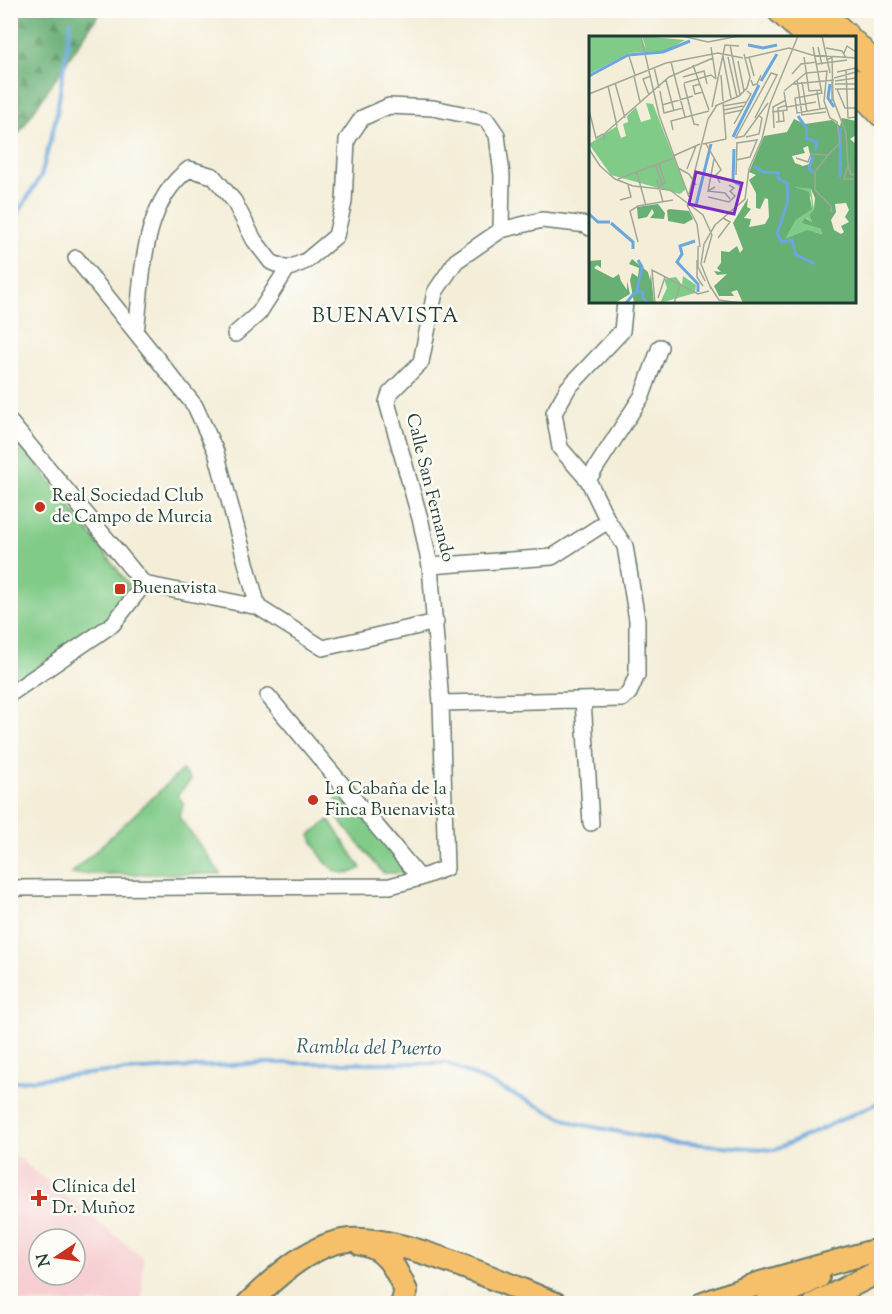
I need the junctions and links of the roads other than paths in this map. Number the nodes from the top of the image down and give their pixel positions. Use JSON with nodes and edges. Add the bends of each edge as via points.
{"nodes":[{"id":1,"x":782,"y":10,"type":"edge"},
{"id":2,"x":817,"y":10,"type":"edge"},
{"id":3,"x":809,"y":36,"type":"edge"},
{"id":4,"x":845,"y":36,"type":"edge"},
{"id":5,"x":856,"y":46,"type":"edge"},
{"id":6,"x":882,"y":74,"type":"edge"},
{"id":7,"x":856,"y":84,"type":"edge"},
{"id":8,"x":882,"y":113,"type":"edge"},
{"id":9,"x":589,"y":226,"type":"edge"},
{"id":10,"x":501,"y":230,"type":"junction"},
{"id":11,"x":76,"y":258,"type":"dead end"},
{"id":12,"x":287,"y":269,"type":"junction"},
{"id":13,"x":625,"y":303,"type":"edge"},
{"id":14,"x":136,"y":332,"type":"junction"},
{"id":15,"x":235,"y":334,"type":"dead end"},
{"id":16,"x":660,"y":347,"type":"dead end"},
{"id":17,"x":10,"y":422,"type":"edge"},
{"id":18,"x":588,"y":480,"type":"junction"},
{"id":19,"x":608,"y":521,"type":"junction"},
{"id":20,"x":430,"y":566,"type":"junction"},
{"id":21,"x":144,"y":584,"type":"junction"},
{"id":22,"x":258,"y":607,"type":"junction"},
{"id":23,"x":436,"y":622,"type":"junction"},
{"id":24,"x":10,"y":694,"type":"edge"},
{"id":25,"x":268,"y":696,"type":"dead end"},
{"id":26,"x":583,"y":701,"type":"junction"},
{"id":27,"x":441,"y":703,"type":"junction"},
{"id":28,"x":591,"y":823,"type":"dead end"},
{"id":29,"x":420,"y":878,"type":"junction"},
{"id":30,"x":10,"y":888,"type":"edge"},
{"id":31,"x":342,"y":1241,"type":"junction"},
{"id":32,"x":878,"y":1256,"type":"edge"},
{"id":33,"x":248,"y":1304,"type":"edge"},
{"id":34,"x":402,"y":1304,"type":"edge"},
{"id":35,"x":556,"y":1304,"type":"edge"},
{"id":36,"x":703,"y":1304,"type":"edge"},
{"id":37,"x":765,"y":1304,"type":"edge"},
{"id":38,"x":815,"y":1304,"type":"edge"}],
"edges":[{"from":1,"to":3,"type":"highway"},
{"from":2,"to":4,"type":"highway"},
{"from":5,"to":6,"type":"highway"},
{"from":7,"to":8,"type":"highway"},
{"from":9,"to":10,"type":"street","via":[[542,220]]},
{"from":10,"to":12,"type":"street","via":[[502,175],[497,135],[486,119],[434,108],[389,106],[362,118],[347,140],[344,202],[336,236],[306,261]]},
{"from":10,"to":20,"type":"street","name":"Calle San Fernando","via":[[450,268],[435,292],[421,362],[390,393],[387,402]]},
{"from":11,"to":14,"type":"street"},
{"from":12,"to":14,"type":"street","via":[[271,262],[254,240],[234,201],[213,176],[189,169],[173,181],[158,208],[147,244]]},
{"from":12,"to":15,"type":"street","via":[[259,313]]},
{"from":13,"to":18,"type":"street","via":[[622,331],[568,388],[554,413],[560,448]]},
{"from":14,"to":22,"type":"street","via":[[195,406],[212,442]]},
{"from":16,"to":18,"type":"street","via":[[642,396]]},
{"from":17,"to":21,"type":"street"},
{"from":18,"to":19,"type":"street"},
{"from":19,"to":20,"type":"street","via":[[552,557]]},
{"from":19,"to":26,"type":"street","via":[[625,546],[632,578],[637,675],[630,693],[622,699]]},
{"from":20,"to":23,"type":"street","name":"Calle San Fernando"},
{"from":21,"to":22,"type":"street"},
{"from":21,"to":24,"type":"street","via":[[113,624]]},
{"from":22,"to":23,"type":"street","via":[[323,648]]},
{"from":23,"to":27,"type":"street","name":"Calle San Fernando"},
{"from":25,"to":29,"type":"street"},
{"from":26,"to":27,"type":"street"},
{"from":26,"to":28,"type":"street"},
{"from":27,"to":29,"type":"street","name":"Calle San Fernando","via":[[446,868]]},
{"from":29,"to":30,"type":"street","via":[[390,886]]},
{"from":31,"to":33,"type":"main road","via":[[311,1253],[273,1278]]},
{"from":31,"to":34,"type":"main road","via":[[374,1246],[394,1265],[406,1291]]},
{"from":31,"to":35,"type":"main road","via":[[383,1241],[422,1252]]},
{"from":32,"to":36,"type":"main road","via":[[757,1284]]},
{"from":32,"to":37,"type":"main road"},
{"from":32,"to":38,"type":"main road"}]}
